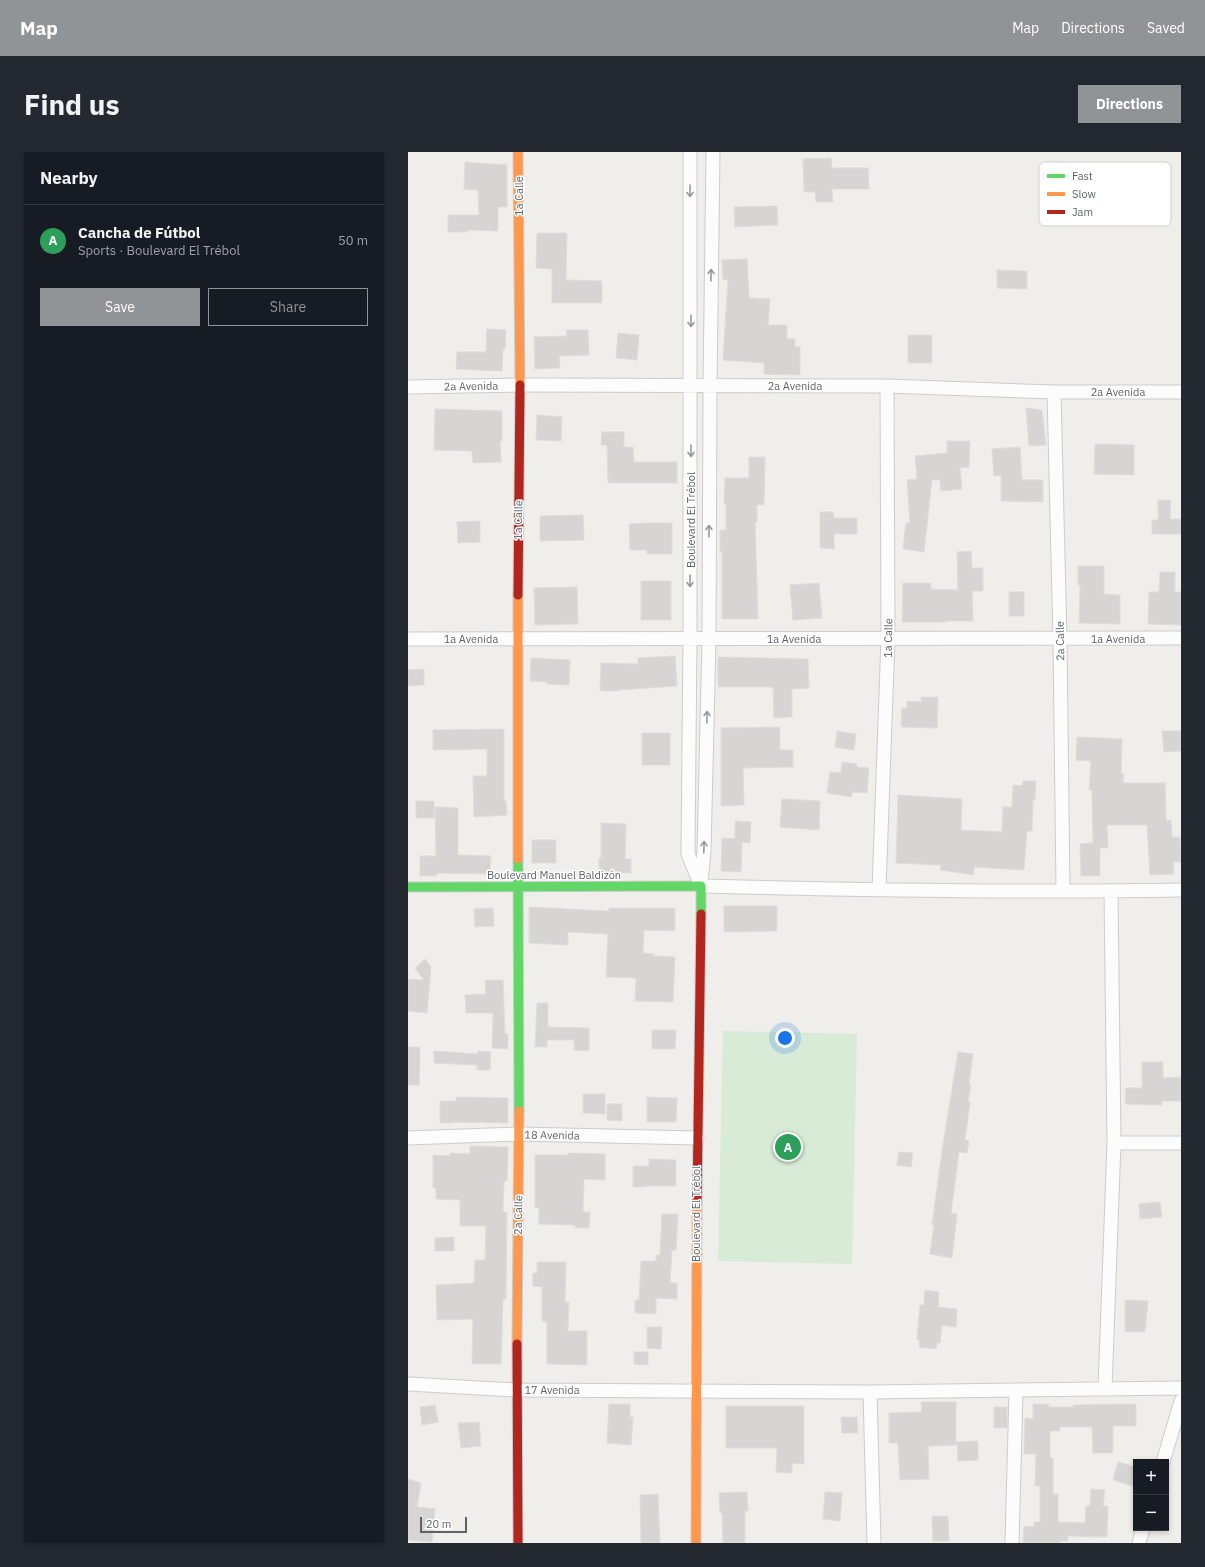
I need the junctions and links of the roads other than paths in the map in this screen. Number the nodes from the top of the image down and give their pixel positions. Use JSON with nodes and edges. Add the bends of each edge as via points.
{"nodes":[{"id":1,"x":518,"y":152,"type":"edge"},
{"id":2,"x":690,"y":152,"type":"edge"},
{"id":3,"x":713,"y":152,"type":"edge"},
{"id":4,"x":520,"y":385,"type":"junction"},
{"id":5,"x":691,"y":386,"type":"junction"},
{"id":6,"x":710,"y":386,"type":"junction"},
{"id":7,"x":887,"y":386,"type":"junction"},
{"id":8,"x":408,"y":387,"type":"edge"},
{"id":9,"x":1054,"y":392,"type":"junction"},
{"id":10,"x":1181,"y":392,"type":"edge"},
{"id":11,"x":888,"y":638,"type":"junction"},
{"id":12,"x":1181,"y":638,"type":"edge"},
{"id":13,"x":408,"y":639,"type":"edge"},
{"id":14,"x":690,"y":639,"type":"junction"},
{"id":15,"x":709,"y":639,"type":"junction"},
{"id":16,"x":1060,"y":639,"type":"junction"},
{"id":17,"x":517,"y":640,"type":"junction"},
{"id":18,"x":701,"y":886,"type":"junction"},
{"id":19,"x":408,"y":887,"type":"edge"},
{"id":20,"x":519,"y":887,"type":"junction"},
{"id":21,"x":879,"y":890,"type":"junction"},
{"id":22,"x":1063,"y":890,"type":"junction"},
{"id":23,"x":1181,"y":890,"type":"edge"},
{"id":24,"x":1111,"y":891,"type":"junction"},
{"id":25,"x":519,"y":1134,"type":"junction"},
{"id":26,"x":408,"y":1138,"type":"edge"},
{"id":27,"x":697,"y":1138,"type":"junction"},
{"id":28,"x":1114,"y":1143,"type":"junction"},
{"id":29,"x":1181,"y":1143,"type":"edge"},
{"id":30,"x":408,"y":1384,"type":"edge"},
{"id":31,"x":1181,"y":1388,"type":"edge"},
{"id":32,"x":1105,"y":1389,"type":"junction"},
{"id":33,"x":516,"y":1390,"type":"junction"},
{"id":34,"x":696,"y":1390,"type":"junction"},
{"id":35,"x":1016,"y":1391,"type":"junction"},
{"id":36,"x":870,"y":1392,"type":"junction"},
{"id":37,"x":1181,"y":1401,"type":"edge"},
{"id":38,"x":1164,"y":1459,"type":"edge"},
{"id":39,"x":1142,"y":1531,"type":"edge"},
{"id":40,"x":518,"y":1543,"type":"edge"},
{"id":41,"x":696,"y":1543,"type":"edge"},
{"id":42,"x":874,"y":1543,"type":"edge"},
{"id":43,"x":1012,"y":1543,"type":"edge"},
{"id":44,"x":1139,"y":1543,"type":"edge"}],
"edges":[{"from":1,"to":4,"type":"street","name":"1a Calle"},
{"from":2,"to":5,"type":"street","name":"Boulevard El Trébol","one_way":true},
{"from":6,"to":3,"type":"street","name":"Boulevard El Trébol","one_way":true},
{"from":4,"to":5,"type":"street","name":"2a Avenida"},
{"from":4,"to":8,"type":"street","name":"2a Avenida"},
{"from":4,"to":17,"type":"street","name":"1a Calle"},
{"from":5,"to":6,"type":"street","name":"2a Avenida"},
{"from":5,"to":14,"type":"street","name":"Boulevard El Trébol","one_way":true},
{"from":6,"to":7,"type":"street","name":"2a Avenida"},
{"from":15,"to":6,"type":"street","name":"Boulevard El Trébol","one_way":true},
{"from":7,"to":9,"type":"street","name":"2a Avenida"},
{"from":7,"to":11,"type":"street","name":"1a Calle"},
{"from":9,"to":10,"type":"street","name":"2a Avenida"},
{"from":9,"to":16,"type":"street","name":"2a Calle"},
{"from":11,"to":15,"type":"street","name":"1a Avenida"},
{"from":11,"to":16,"type":"street","name":"1a Avenida"},
{"from":11,"to":21,"type":"street","name":"1a Calle"},
{"from":12,"to":16,"type":"street","name":"1a Avenida"},
{"from":13,"to":17,"type":"street","name":"1a Avenida"},
{"from":14,"to":15,"type":"street","name":"1a Avenida"},
{"from":14,"to":17,"type":"street","name":"1a Avenida"},
{"from":14,"to":18,"type":"street","name":"Boulevard El Trébol","via":[[688,854]]},
{"from":18,"to":15,"type":"street","name":"Boulevard El Trébol","one_way":true},
{"from":16,"to":22,"type":"street","name":"2a Calle"},
{"from":17,"to":20,"type":"street","name":"1a Calle"},
{"from":18,"to":20,"type":"street","name":"Boulevard Manuel Baldizón"},
{"from":18,"to":21,"type":"street"},
{"from":18,"to":27,"type":"street","name":"Boulevard El Trébol"},
{"from":19,"to":20,"type":"street","name":"Boulevard Manuel Baldizón"},
{"from":20,"to":25,"type":"street","name":"2a Calle"},
{"from":21,"to":22,"type":"street"},
{"from":22,"to":24,"type":"street"},
{"from":23,"to":24,"type":"street"},
{"from":24,"to":28,"type":"street"},
{"from":25,"to":26,"type":"street","name":"18 Avenida"},
{"from":25,"to":27,"type":"street","name":"18 Avenida"},
{"from":25,"to":33,"type":"street","name":"2a Calle"},
{"from":27,"to":34,"type":"street","name":"Boulevard El Trébol"},
{"from":28,"to":29,"type":"street"},
{"from":28,"to":32,"type":"street"},
{"from":30,"to":33,"type":"street","name":"17 Avenida"},
{"from":31,"to":32,"type":"street","name":"17 Avenida"},
{"from":32,"to":35,"type":"street","name":"17 Avenida"},
{"from":33,"to":34,"type":"street","name":"17 Avenida"},
{"from":33,"to":40,"type":"street","name":"2a Calle"},
{"from":34,"to":36,"type":"street","name":"17 Avenida"},
{"from":34,"to":41,"type":"street","name":"Boulevard El Trébol"},
{"from":35,"to":36,"type":"street","name":"17 Avenida"},
{"from":35,"to":43,"type":"street"},
{"from":36,"to":42,"type":"street"},
{"from":37,"to":38,"type":"street"},
{"from":39,"to":44,"type":"street"}]}
